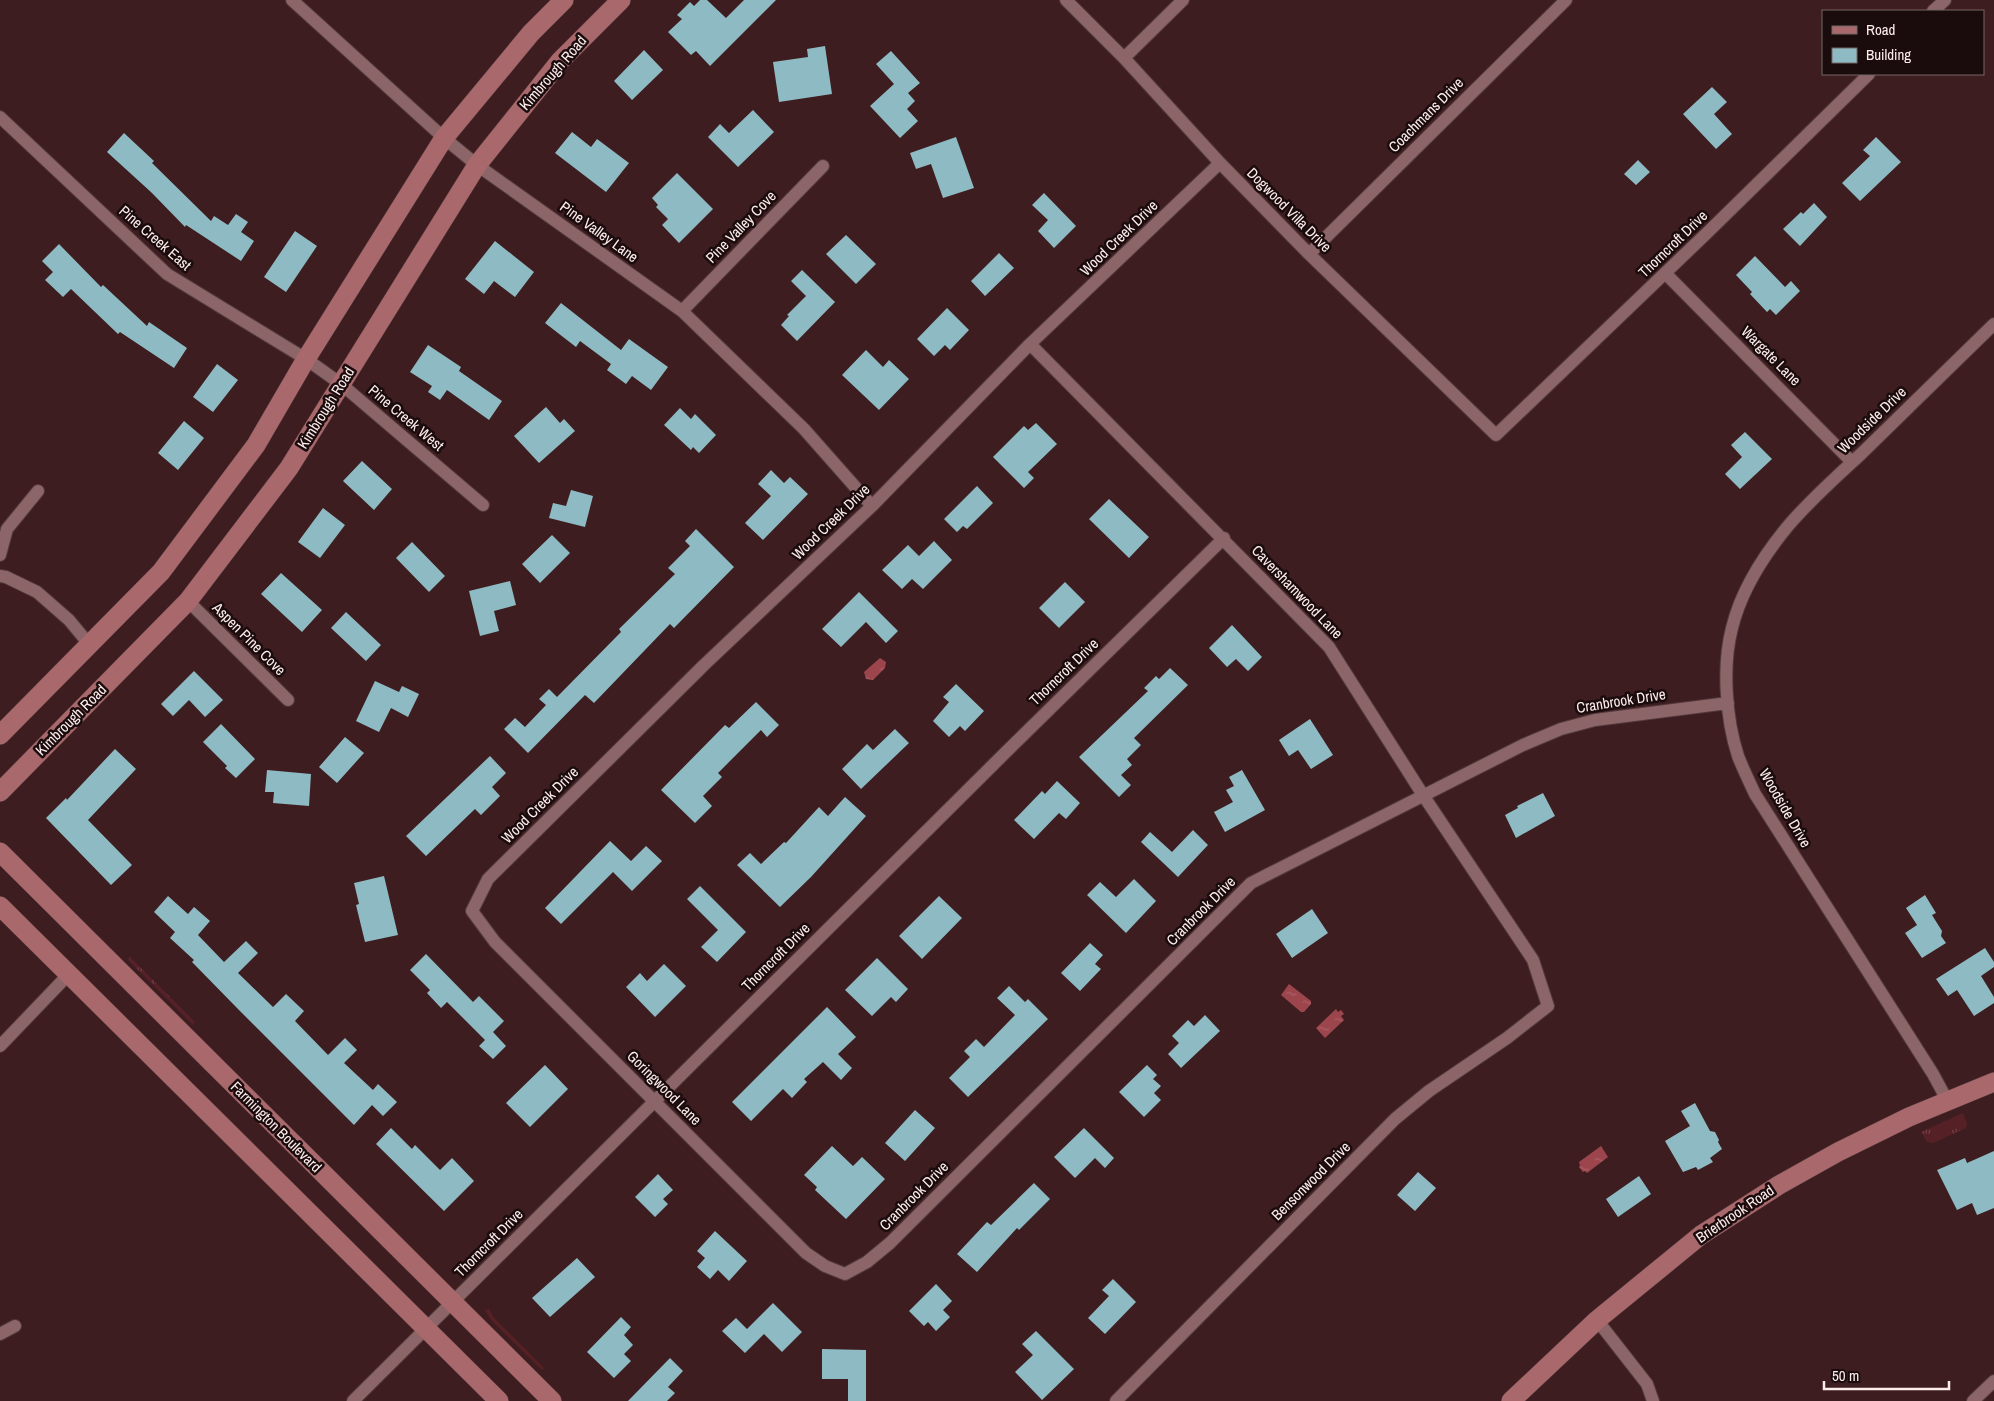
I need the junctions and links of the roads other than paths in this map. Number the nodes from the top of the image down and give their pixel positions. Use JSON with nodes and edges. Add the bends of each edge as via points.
{"nodes":[{"id":1,"x":292,"y":0,"type":"edge"},
{"id":2,"x":564,"y":0,"type":"edge"},
{"id":3,"x":621,"y":0,"type":"edge"},
{"id":4,"x":1066,"y":0,"type":"edge"},
{"id":5,"x":1183,"y":0,"type":"edge"},
{"id":6,"x":1566,"y":0,"type":"edge"},
{"id":7,"x":1945,"y":0,"type":"edge"},
{"id":8,"x":1934,"y":10,"type":"edge"},
{"id":9,"x":1124,"y":58,"type":"junction"},
{"id":10,"x":1868,"y":75,"type":"edge"},
{"id":11,"x":0,"y":117,"type":"edge"},
{"id":12,"x":444,"y":138,"type":"junction"},
{"id":13,"x":1220,"y":163,"type":"junction"},
{"id":14,"x":477,"y":164,"type":"junction"},
{"id":15,"x":823,"y":166,"type":"dead end"},
{"id":16,"x":1309,"y":254,"type":"junction"},
{"id":17,"x":1665,"y":274,"type":"junction"},
{"id":18,"x":682,"y":311,"type":"junction"},
{"id":19,"x":1994,"y":324,"type":"edge"},
{"id":20,"x":1030,"y":344,"type":"junction"},
{"id":21,"x":306,"y":360,"type":"junction"},
{"id":22,"x":341,"y":384,"type":"junction"},
{"id":23,"x":1496,"y":434,"type":"joint"},
{"id":24,"x":1852,"y":462,"type":"junction"},
{"id":25,"x":38,"y":491,"type":"dead end"},
{"id":26,"x":483,"y":505,"type":"dead end"},
{"id":27,"x":872,"y":506,"type":"junction"},
{"id":28,"x":1224,"y":538,"type":"junction"},
{"id":29,"x":0,"y":555,"type":"edge"},
{"id":30,"x":0,"y":576,"type":"edge"},
{"id":31,"x":188,"y":600,"type":"junction"},
{"id":32,"x":89,"y":644,"type":"junction"},
{"id":33,"x":288,"y":700,"type":"dead end"},
{"id":34,"x":1728,"y":703,"type":"junction"},
{"id":35,"x":0,"y":735,"type":"edge"},
{"id":36,"x":0,"y":792,"type":"edge"},
{"id":37,"x":1423,"y":795,"type":"junction"},
{"id":38,"x":0,"y":852,"type":"edge"},
{"id":39,"x":0,"y":906,"type":"edge"},
{"id":40,"x":472,"y":911,"type":"joint"},
{"id":41,"x":69,"y":974,"type":"junction"},
{"id":42,"x":1548,"y":1006,"type":"joint"},
{"id":43,"x":0,"y":1046,"type":"edge"},
{"id":44,"x":1994,"y":1082,"type":"edge"},
{"id":45,"x":1947,"y":1100,"type":"junction"},
{"id":46,"x":655,"y":1101,"type":"junction"},
{"id":47,"x":845,"y":1274,"type":"joint"},
{"id":48,"x":453,"y":1302,"type":"junction"},
{"id":49,"x":1597,"y":1320,"type":"junction"},
{"id":50,"x":15,"y":1326,"type":"dead end"},
{"id":51,"x":426,"y":1328,"type":"junction"},
{"id":52,"x":0,"y":1334,"type":"edge"},
{"id":53,"x":1994,"y":1381,"type":"edge"},
{"id":54,"x":353,"y":1401,"type":"edge"},
{"id":55,"x":499,"y":1401,"type":"edge"},
{"id":56,"x":552,"y":1401,"type":"edge"},
{"id":57,"x":1116,"y":1401,"type":"edge"},
{"id":58,"x":1511,"y":1401,"type":"edge"},
{"id":59,"x":1653,"y":1401,"type":"edge"},
{"id":60,"x":1973,"y":1401,"type":"edge"}],
"edges":[{"from":1,"to":12,"type":"street","name":"Pine Valley Lane"},
{"from":2,"to":12,"type":"street","via":[[531,33]]},
{"from":3,"to":14,"type":"street","name":"Kimbrough Road","via":[[560,60]]},
{"from":4,"to":9,"type":"street","name":"Dogwood Villa Drive"},
{"from":5,"to":9,"type":"street"},
{"from":6,"to":16,"type":"street","name":"Coachmans Drive"},
{"from":7,"to":8,"type":"street"},
{"from":9,"to":13,"type":"street","name":"Dogwood Villa Drive"},
{"from":10,"to":17,"type":"street","name":"Thorncroft Drive"},
{"from":11,"to":21,"type":"street","name":"Pine Creek East","via":[[167,274]]},
{"from":12,"to":14,"type":"street","name":"Pine Valley Lane"},
{"from":12,"to":21,"type":"street"},
{"from":13,"to":16,"type":"street","name":"Dogwood Villa Drive"},
{"from":13,"to":20,"type":"street","name":"Wood Creek Drive"},
{"from":14,"to":18,"type":"street","name":"Pine Valley Lane"},
{"from":14,"to":22,"type":"street","name":"Kimbrough Road"},
{"from":15,"to":18,"type":"street","name":"Pine Valley Cove"},
{"from":16,"to":23,"type":"street","name":"Dogwood Villa Drive"},
{"from":17,"to":23,"type":"street","name":"Thorncroft Drive"},
{"from":17,"to":24,"type":"street","name":"Wargate Lane"},
{"from":18,"to":27,"type":"street","name":"Pine Valley Lane","via":[[804,429]]},
{"from":19,"to":24,"type":"street","name":"Woodside Drive"},
{"from":20,"to":27,"type":"street","name":"Wood Creek Drive"},
{"from":20,"to":28,"type":"street","name":"Cavershamwood Lane"},
{"from":21,"to":22,"type":"street","name":"Pine Creek West"},
{"from":21,"to":32,"type":"street","via":[[256,445],[161,572]]},
{"from":22,"to":26,"type":"street","name":"Pine Creek West"},
{"from":22,"to":31,"type":"street","name":"Kimbrough Road","via":[[289,468]]},
{"from":24,"to":34,"type":"street","name":"Woodside Drive","via":[[1789,525],[1753,578],[1731,630]]},
{"from":25,"to":29,"type":"street","via":[[7,529]]},
{"from":27,"to":40,"type":"street","name":"Wood Creek Drive","via":[[488,879]]},
{"from":28,"to":37,"type":"street","name":"Cavershamwood Lane","via":[[1329,648]]},
{"from":28,"to":46,"type":"street","name":"Thorncroft Drive"},
{"from":30,"to":32,"type":"street","via":[[37,592],[69,620]]},
{"from":31,"to":33,"type":"street","name":"Aspen Pine Cove"},
{"from":31,"to":36,"type":"street","name":"Kimbrough Road"},
{"from":32,"to":35,"type":"street"},
{"from":34,"to":37,"type":"street","name":"Cranbrook Drive","via":[[1595,720],[1561,729]]},
{"from":34,"to":45,"type":"street","name":"Woodside Drive","via":[[1739,758],[1755,794],[1934,1074]]},
{"from":37,"to":42,"type":"street","name":"Cavershamwood Lane","via":[[1533,960]]},
{"from":37,"to":47,"type":"street","name":"Cranbrook Drive","via":[[1251,883],[890,1243],[867,1262]]},
{"from":38,"to":48,"type":"street","name":"Farmington Boulevard"},
{"from":39,"to":41,"type":"street"},
{"from":40,"to":46,"type":"street","name":"Goringwood Lane","via":[[495,942]]},
{"from":41,"to":43,"type":"street"},
{"from":41,"to":51,"type":"street"},
{"from":42,"to":57,"type":"street","name":"Bensonwood Drive","via":[[1395,1119]]},
{"from":44,"to":45,"type":"street","name":"Brierbrook Road"},
{"from":45,"to":49,"type":"street","name":"Brierbrook Road","via":[[1838,1152],[1765,1194],[1702,1235]]},
{"from":46,"to":47,"type":"street","name":"Goringwood Lane","via":[[806,1253]]},
{"from":46,"to":48,"type":"street","name":"Thorncroft Drive"},
{"from":48,"to":51,"type":"street","name":"Thorncroft Drive"},
{"from":48,"to":56,"type":"street","name":"Farmington Boulevard"},
{"from":49,"to":58,"type":"street","name":"Brierbrook Road"},
{"from":49,"to":59,"type":"street","via":[[1647,1384]]},
{"from":50,"to":52,"type":"street"},
{"from":51,"to":54,"type":"street","name":"Thorncroft Drive"},
{"from":51,"to":55,"type":"street"},
{"from":53,"to":60,"type":"street"}]}
